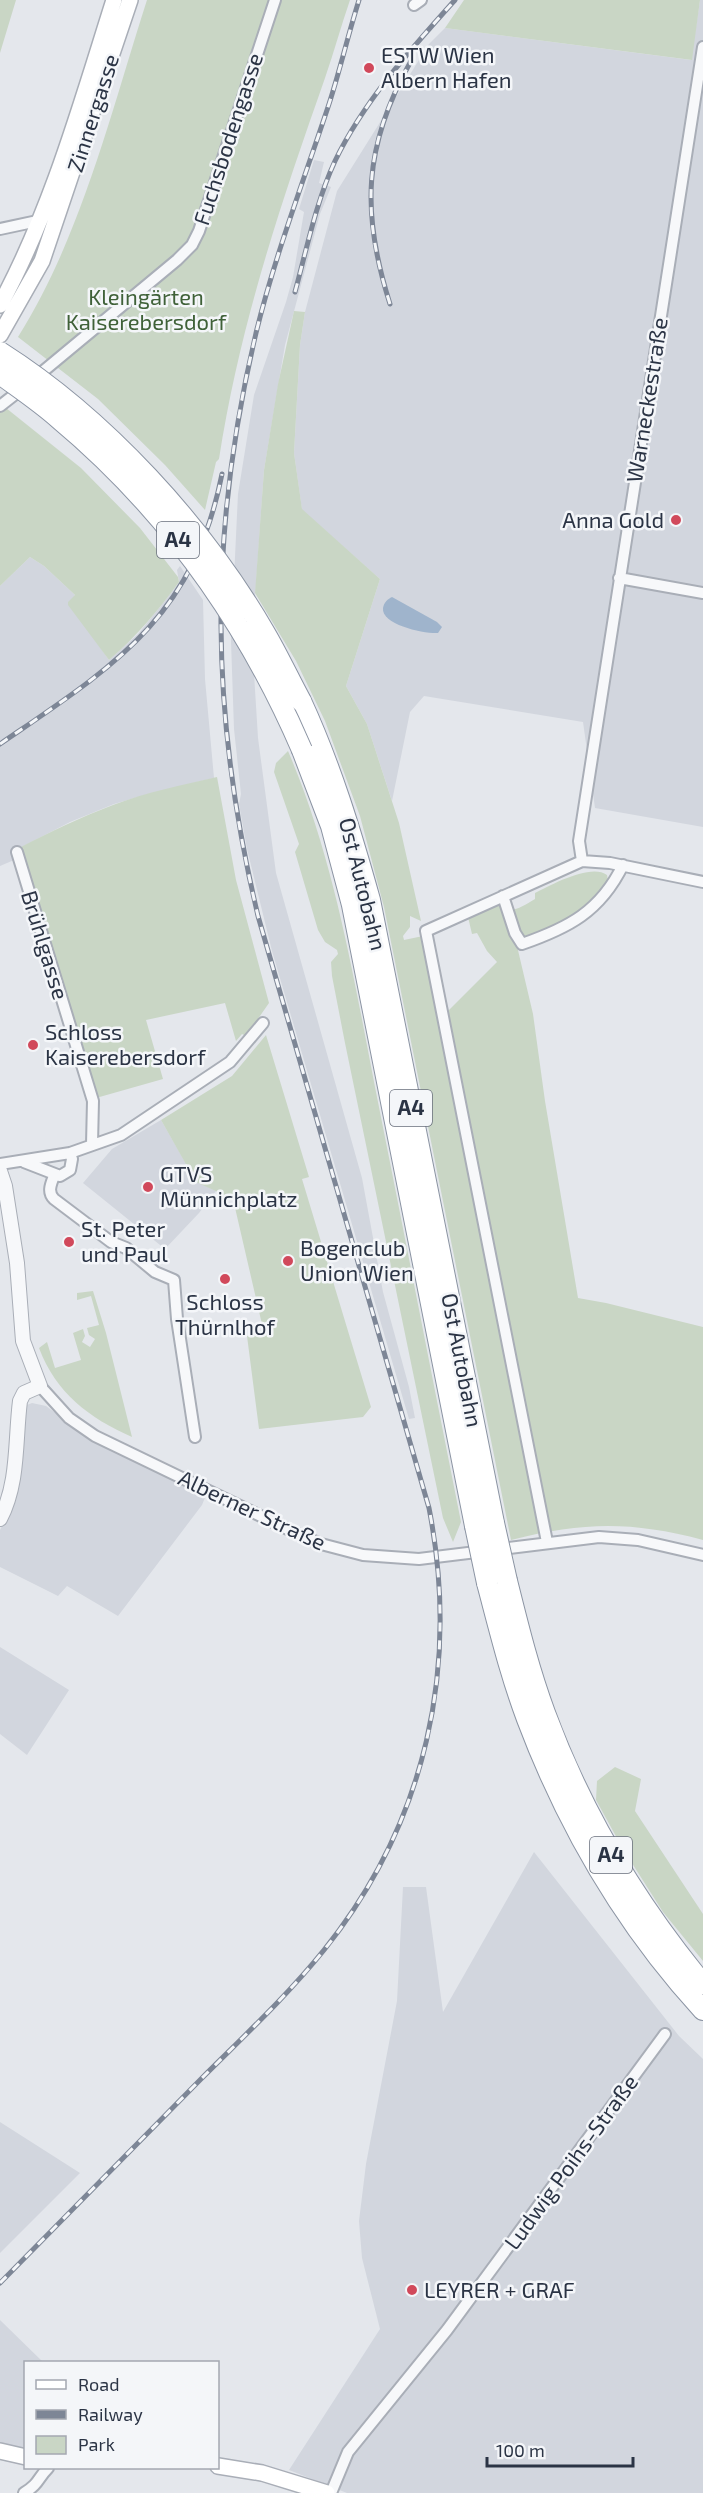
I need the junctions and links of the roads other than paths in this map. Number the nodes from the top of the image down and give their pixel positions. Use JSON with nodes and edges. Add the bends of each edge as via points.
{"nodes":[{"id":1,"x":114,"y":0,"type":"edge"},
{"id":2,"x":130,"y":0,"type":"edge"},
{"id":3,"x":275,"y":0,"type":"edge"},
{"id":4,"x":703,"y":47,"type":"edge"},
{"id":5,"x":48,"y":223,"type":"junction"},
{"id":6,"x":0,"y":228,"type":"edge"},
{"id":7,"x":0,"y":305,"type":"edge"},
{"id":8,"x":0,"y":335,"type":"edge"},
{"id":9,"x":0,"y":352,"type":"edge"},
{"id":10,"x":0,"y":374,"type":"edge"},
{"id":11,"x":0,"y":406,"type":"edge"},
{"id":12,"x":619,"y":578,"type":"junction"},
{"id":13,"x":703,"y":593,"type":"edge"},
{"id":14,"x":17,"y":852,"type":"dead end"},
{"id":15,"x":582,"y":861,"type":"junction"},
{"id":16,"x":623,"y":866,"type":"junction"},
{"id":17,"x":703,"y":882,"type":"edge"},
{"id":18,"x":503,"y":896,"type":"junction"},
{"id":19,"x":263,"y":1023,"type":"dead end"},
{"id":20,"x":92,"y":1144,"type":"junction"},
{"id":21,"x":70,"y":1152,"type":"junction"},
{"id":22,"x":24,"y":1162,"type":"junction"},
{"id":23,"x":0,"y":1164,"type":"edge"},
{"id":24,"x":0,"y":1171,"type":"edge"},
{"id":25,"x":54,"y":1176,"type":"junction"},
{"id":26,"x":40,"y":1386,"type":"junction"},
{"id":27,"x":195,"y":1437,"type":"dead end"},
{"id":28,"x":0,"y":1519,"type":"edge"},
{"id":29,"x":485,"y":1524,"type":"junction"},
{"id":30,"x":547,"y":1542,"type":"junction"},
{"id":31,"x":703,"y":1555,"type":"edge"},
{"id":32,"x":497,"y":1582,"type":"junction"},
{"id":33,"x":703,"y":1984,"type":"edge"},
{"id":34,"x":703,"y":2010,"type":"edge"},
{"id":35,"x":665,"y":2034,"type":"dead end"},
{"id":36,"x":0,"y":2451,"type":"edge"},
{"id":37,"x":24,"y":2457,"type":"edge"},
{"id":38,"x":219,"y":2466,"type":"edge"},
{"id":39,"x":47,"y":2469,"type":"edge"},
{"id":40,"x":29,"y":2492,"type":"edge"},
{"id":41,"x":327,"y":2493,"type":"edge"},
{"id":42,"x":332,"y":2493,"type":"edge"}],
"edges":[{"from":1,"to":5,"type":"main road","name":"Zinnergasse"},
{"from":2,"to":5,"type":"main road","name":"Zinnergasse"},
{"from":3,"to":11,"type":"street","name":"Fuchsbodengasse","via":[[192,244]]},
{"from":4,"to":12,"type":"street","name":"Warneckestraße"},
{"from":5,"to":6,"type":"street"},
{"from":5,"to":7,"type":"main road"},
{"from":5,"to":8,"type":"main road","via":[[42,261]]},
{"from":9,"to":29,"type":"highway","name":"Ost Autobahn","number":"A4","bridge":true,"via":[[69,404],[124,453],[177,509],[222,567],[258,623],[320,742],[348,820],[370,900]]},
{"from":10,"to":29,"type":"highway","name":"Ost Autobahn","number":"A4","bridge":true,"via":[[58,418],[161,519],[207,577],[249,641],[284,707],[331,826],[352,905]]},
{"from":12,"to":13,"type":"street"},
{"from":12,"to":15,"type":"street","name":"Warneckestraße","via":[[579,841]]},
{"from":14,"to":20,"type":"street","name":"Brühlgasse","via":[[93,1101]]},
{"from":15,"to":16,"type":"street"},
{"from":15,"to":18,"type":"street"},
{"from":16,"to":17,"type":"street"},
{"from":16,"to":18,"type":"street","via":[[616,880],[578,921],[522,944]]},
{"from":18,"to":30,"type":"street","via":[[426,931]]},
{"from":19,"to":20,"type":"street","via":[[230,1062],[210,1077],[121,1135]]},
{"from":20,"to":21,"type":"street"},
{"from":21,"to":22,"type":"street"},
{"from":21,"to":25,"type":"street","via":[[70,1170]]},
{"from":22,"to":23,"type":"street"},
{"from":22,"to":25,"type":"street"},
{"from":24,"to":26,"type":"street","via":[[17,1263],[23,1341]]},
{"from":25,"to":27,"type":"street","via":[[50,1188],[54,1199],[155,1272],[174,1280]]},
{"from":26,"to":28,"type":"street","via":[[21,1397],[8,1502]]},
{"from":26,"to":30,"type":"street","name":"Alberner Straße","via":[[64,1413],[95,1436],[321,1544],[363,1555],[418,1559]]},
{"from":29,"to":32,"type":"highway","name":"Ost Autobahn","number":"A4","bridge":true},
{"from":30,"to":31,"type":"street","name":"Alberner Straße","via":[[620,1538]]},
{"from":32,"to":33,"type":"highway","name":"Ost Autobahn","number":"A4","via":[[573,1783],[624,1876]]},
{"from":32,"to":34,"type":"highway","name":"Ost Autobahn","number":"A4","via":[[506,1655],[526,1718],[568,1814],[624,1909],[656,1955]]},
{"from":35,"to":42,"type":"street","name":"Ludwig Poihs-Straße","via":[[447,2330],[348,2452]]},
{"from":36,"to":37,"type":"main road"},
{"from":38,"to":41,"type":"main road","via":[[262,2473]]},
{"from":39,"to":40,"type":"street"}]}
